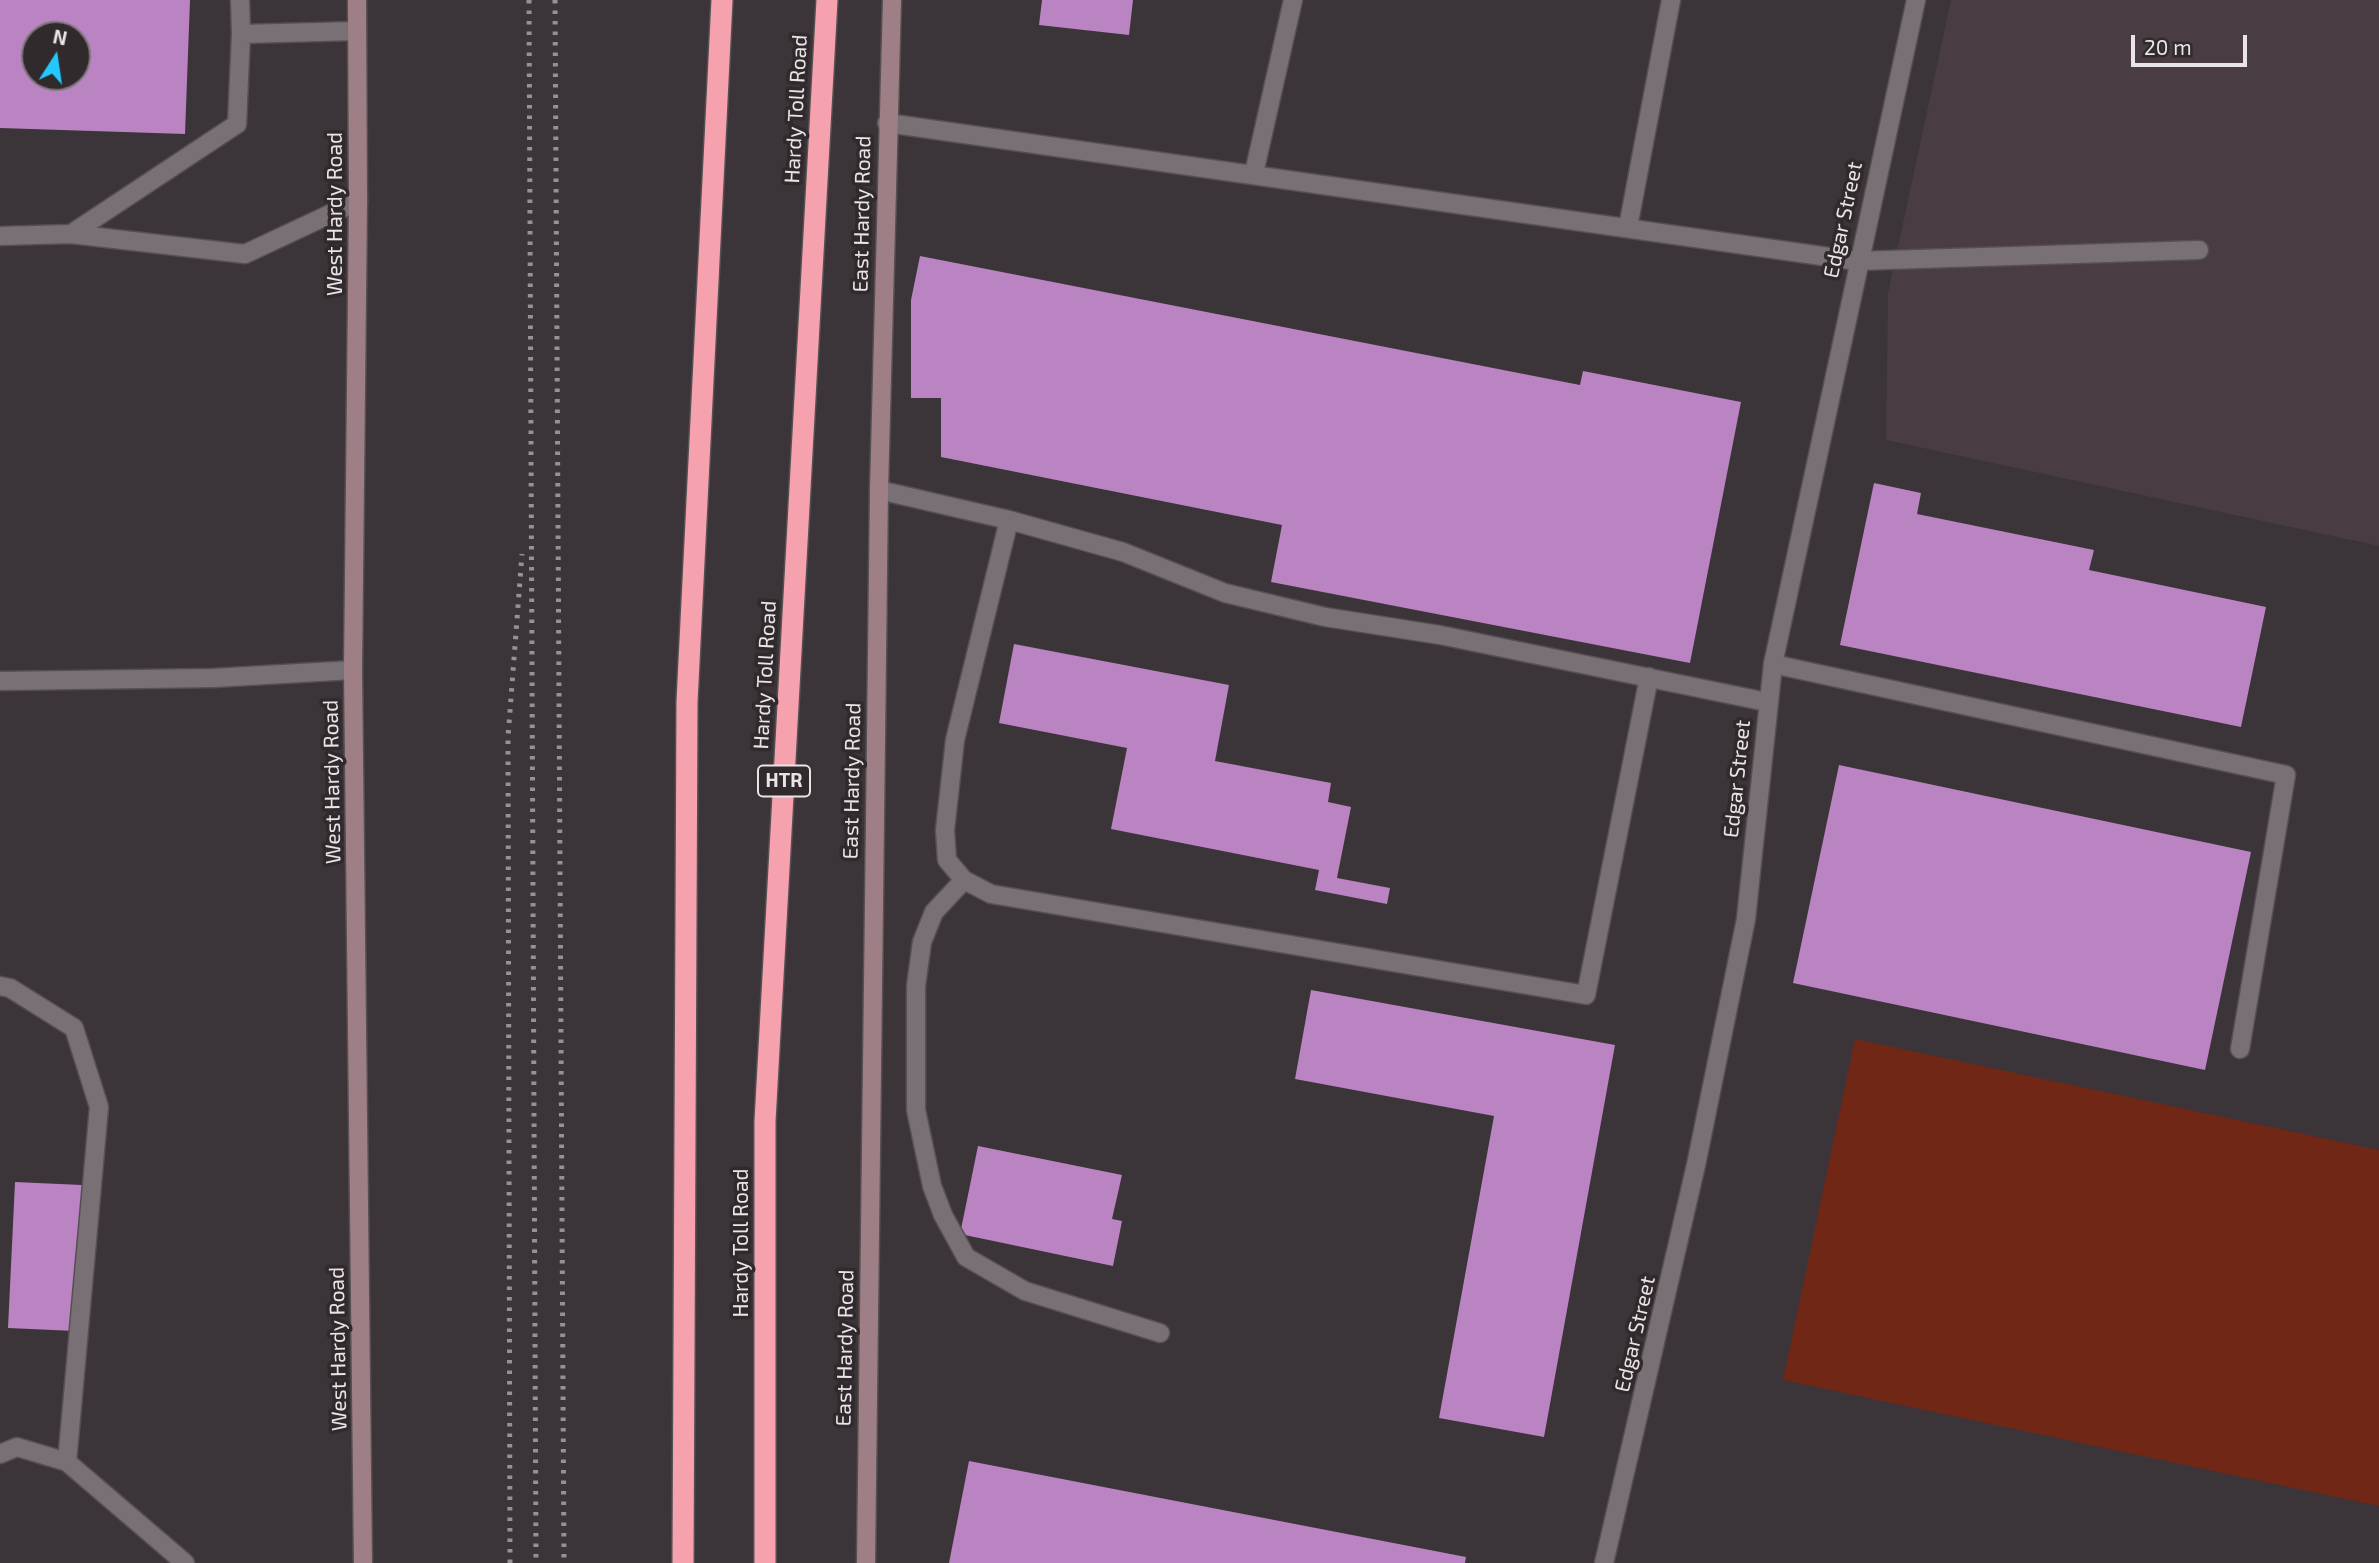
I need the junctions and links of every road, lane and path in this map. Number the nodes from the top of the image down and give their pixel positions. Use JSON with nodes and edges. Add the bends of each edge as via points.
{"nodes":[{"id":1,"x":240,"y":0,"type":"edge"},
{"id":2,"x":357,"y":0,"type":"edge"},
{"id":3,"x":722,"y":0,"type":"edge"},
{"id":4,"x":827,"y":0,"type":"edge"},
{"id":5,"x":892,"y":0,"type":"edge"},
{"id":6,"x":1293,"y":0,"type":"edge"},
{"id":7,"x":1671,"y":0,"type":"edge"},
{"id":8,"x":1916,"y":0,"type":"edge"},
{"id":9,"x":357,"y":31,"type":"junction"},
{"id":10,"x":241,"y":34,"type":"junction"},
{"id":11,"x":887,"y":123,"type":"junction"},
{"id":12,"x":1254,"y":173,"type":"junction"},
{"id":13,"x":358,"y":201,"type":"junction"},
{"id":14,"x":1628,"y":228,"type":"junction"},
{"id":15,"x":71,"y":234,"type":"junction"},
{"id":16,"x":0,"y":236,"type":"edge"},
{"id":17,"x":2199,"y":250,"type":"dead end"},
{"id":18,"x":1857,"y":261,"type":"junction"},
{"id":19,"x":878,"y":490,"type":"junction"},
{"id":20,"x":1009,"y":520,"type":"junction"},
{"id":21,"x":1773,"y":664,"type":"junction"},
{"id":22,"x":353,"y":670,"type":"junction"},
{"id":23,"x":1649,"y":677,"type":"junction"},
{"id":24,"x":0,"y":681,"type":"edge"},
{"id":25,"x":1768,"y":702,"type":"junction"},
{"id":26,"x":964,"y":880,"type":"junction"},
{"id":27,"x":0,"y":986,"type":"edge"},
{"id":28,"x":2240,"y":1049,"type":"dead end"},
{"id":29,"x":1160,"y":1333,"type":"dead end"},
{"id":30,"x":8,"y":1444,"type":"edge"},
{"id":31,"x":0,"y":1454,"type":"edge"},
{"id":32,"x":67,"y":1462,"type":"junction"},
{"id":33,"x":185,"y":1563,"type":"edge"},
{"id":34,"x":363,"y":1563,"type":"edge"},
{"id":35,"x":683,"y":1563,"type":"edge"},
{"id":36,"x":765,"y":1563,"type":"edge"},
{"id":37,"x":866,"y":1563,"type":"edge"},
{"id":38,"x":1604,"y":1563,"type":"edge"}],
"edges":[{"from":1,"to":10,"type":"street"},
{"from":2,"to":9,"type":"main road","name":"West Hardy Road"},
{"from":3,"to":35,"type":"highway","via":[[687,702]]},
{"from":4,"to":36,"type":"highway","name":"Hardy Toll Road","number":"HTR","via":[[765,1121]]},
{"from":5,"to":11,"type":"main road","name":"East Hardy Road"},
{"from":6,"to":12,"type":"street"},
{"from":7,"to":14,"type":"street"},
{"from":8,"to":18,"type":"street","name":"Edgar Street"},
{"from":9,"to":10,"type":"street"},
{"from":9,"to":13,"type":"main road","name":"West Hardy Road"},
{"from":10,"to":15,"type":"street","via":[[237,124]]},
{"from":11,"to":12,"type":"street"},
{"from":11,"to":19,"type":"main road","name":"East Hardy Road"},
{"from":12,"to":14,"type":"street"},
{"from":13,"to":15,"type":"street","via":[[245,254]]},
{"from":13,"to":22,"type":"main road","name":"West Hardy Road"},
{"from":14,"to":18,"type":"street"},
{"from":15,"to":16,"type":"street"},
{"from":17,"to":18,"type":"street"},
{"from":18,"to":21,"type":"street","name":"Edgar Street"},
{"from":19,"to":20,"type":"street"},
{"from":19,"to":37,"type":"main road","name":"East Hardy Road"},
{"from":20,"to":23,"type":"street","via":[[1123,552],[1225,593],[1325,617]]},
{"from":20,"to":26,"type":"street","via":[[955,740],[945,830],[947,860]]},
{"from":21,"to":25,"type":"street","name":"Edgar Street"},
{"from":21,"to":28,"type":"street","via":[[2287,775]]},
{"from":22,"to":24,"type":"street","via":[[213,678]]},
{"from":22,"to":34,"type":"main road","name":"West Hardy Road"},
{"from":23,"to":25,"type":"street"},
{"from":23,"to":26,"type":"street","via":[[1586,995],[991,894]]},
{"from":25,"to":38,"type":"street","name":"Edgar Street","via":[[1746,919],[1696,1165]]},
{"from":26,"to":29,"type":"street","via":[[934,912],[922,943],[916,986],[916,1110],[943,1215],[966,1257],[1025,1291]]},
{"from":27,"to":32,"type":"street","via":[[74,1028],[99,1107]]},
{"from":30,"to":31,"type":"street"},
{"from":30,"to":32,"type":"street"},
{"from":32,"to":33,"type":"street"}]}
